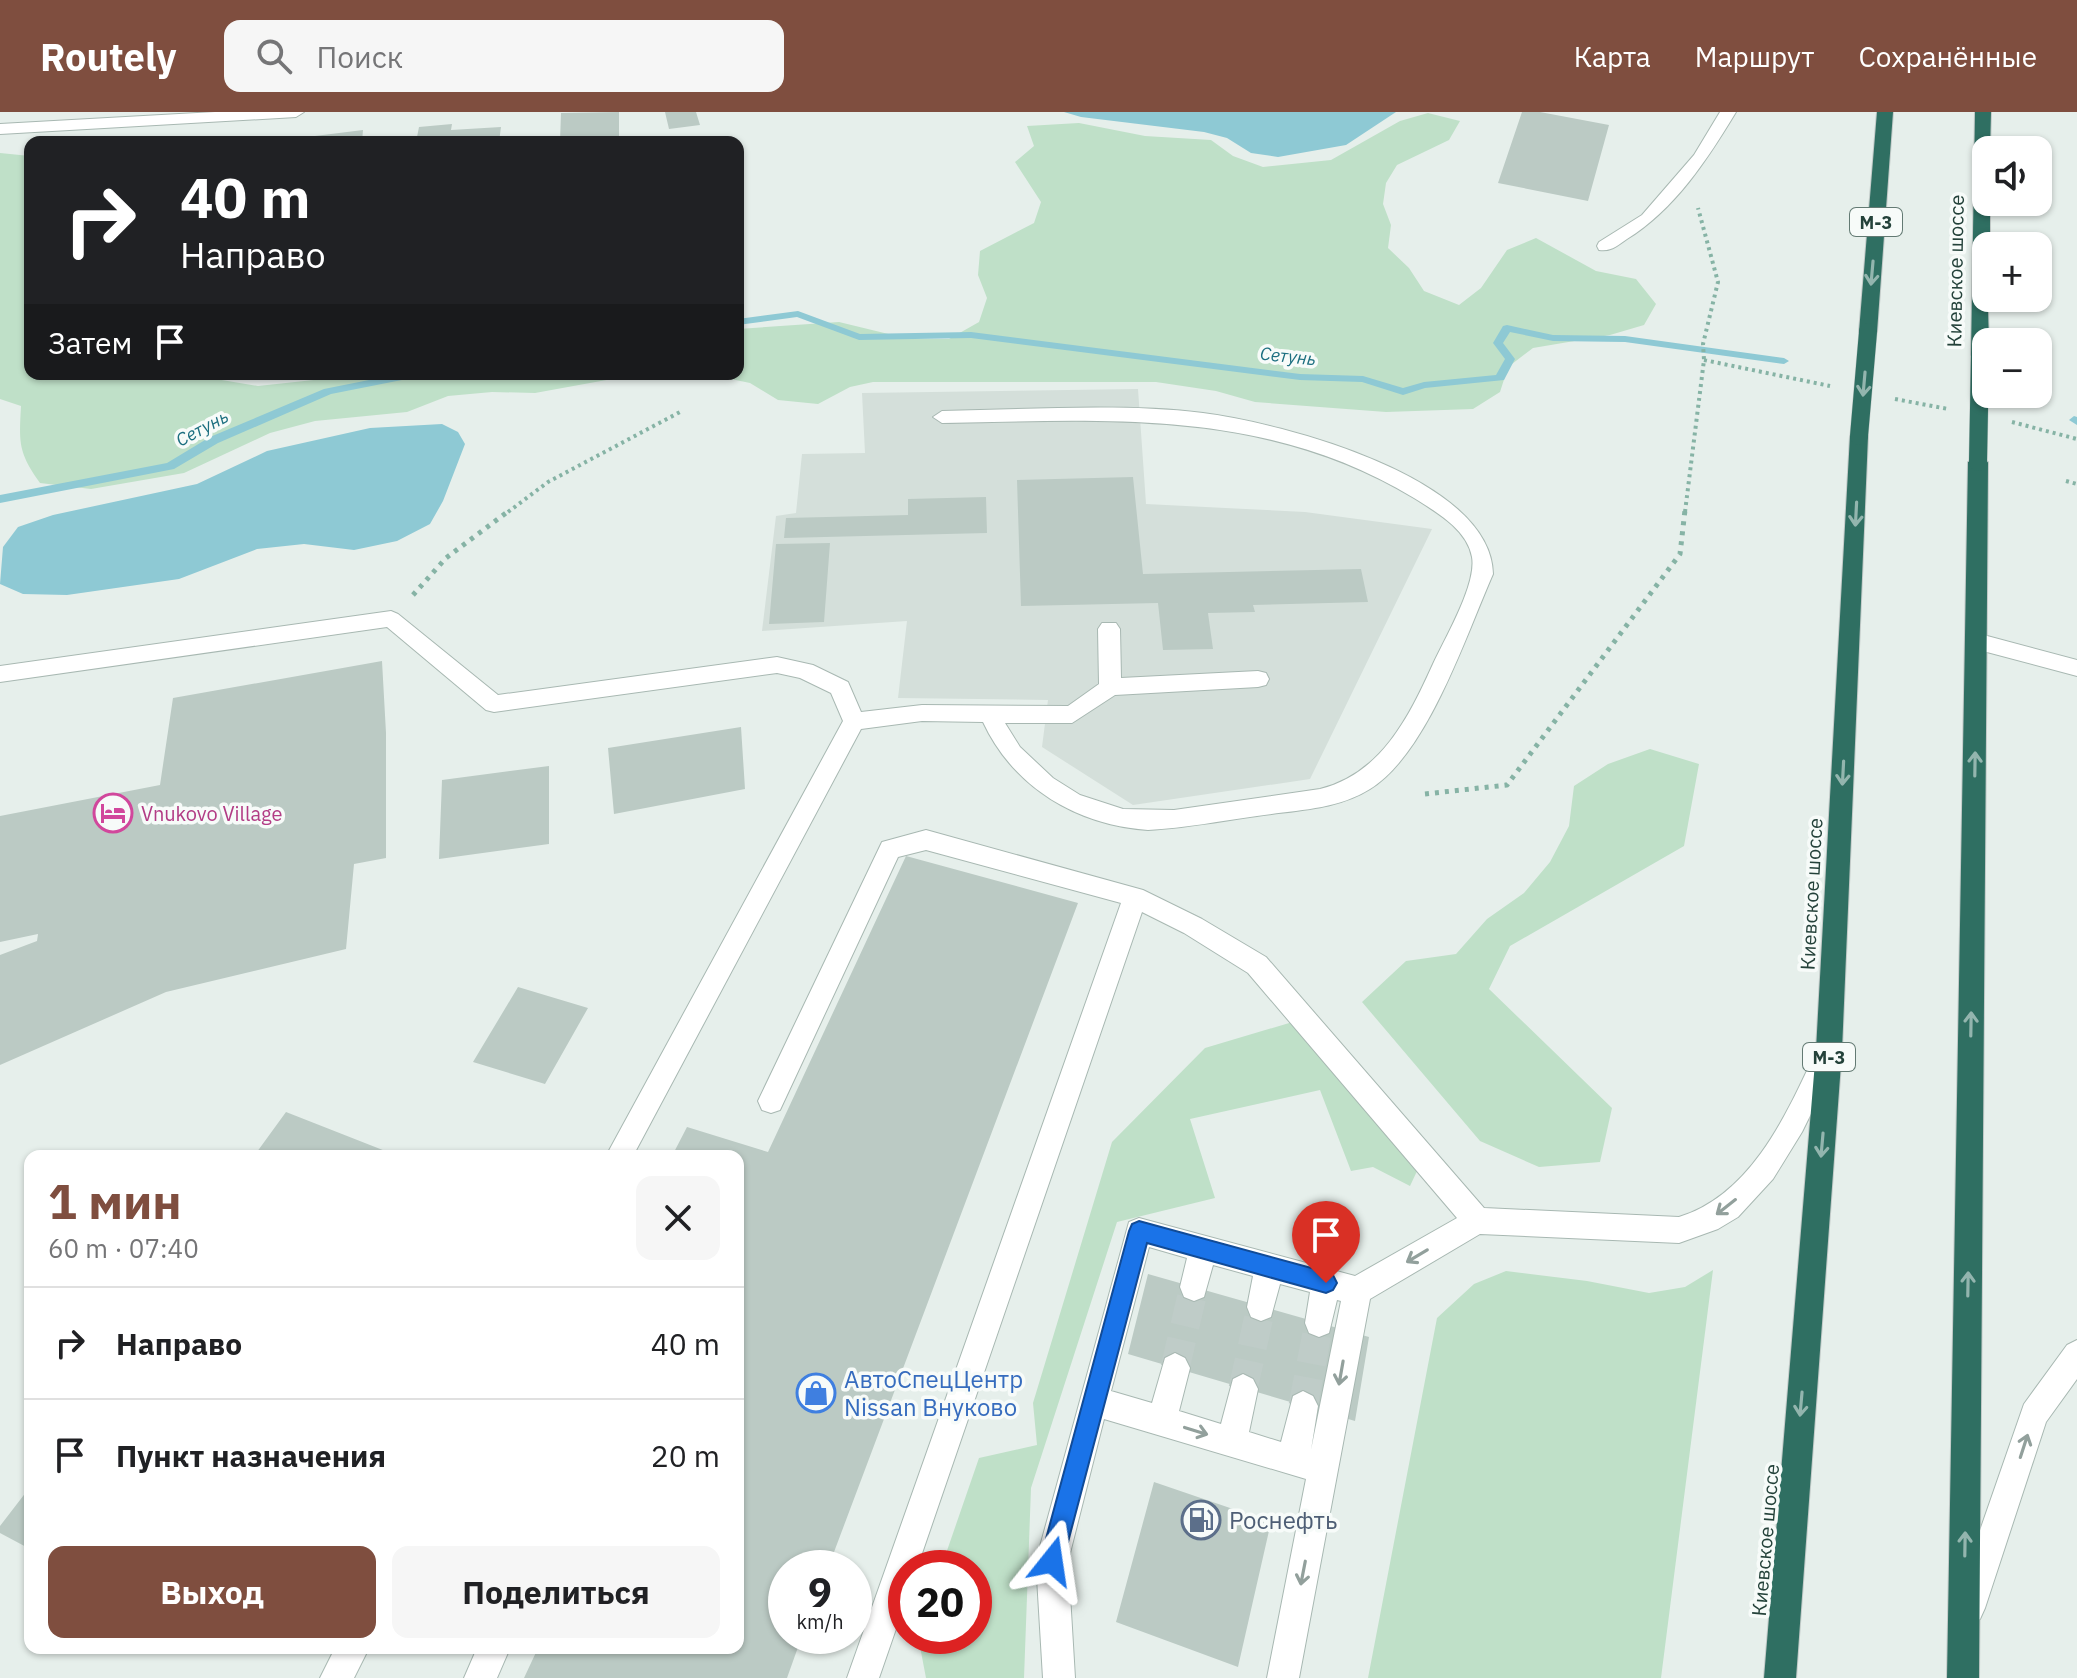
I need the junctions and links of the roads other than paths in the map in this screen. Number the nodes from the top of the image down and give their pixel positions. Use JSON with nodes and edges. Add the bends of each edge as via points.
{"nodes":[{"id":1,"x":296,"y":112,"type":"edge"},
{"id":2,"x":1728,"y":112,"type":"edge"},
{"id":3,"x":1885,"y":112,"type":"edge"},
{"id":4,"x":1983,"y":112,"type":"edge"},
{"id":5,"x":0,"y":129,"type":"edge"},
{"id":6,"x":1605,"y":246,"type":"dead end"},
{"id":7,"x":942,"y":417,"type":"dead end"},
{"id":8,"x":1109,"y":629,"type":"dead end"},
{"id":9,"x":1976,"y":641,"type":"junction"},
{"id":10,"x":2077,"y":668,"type":"edge"},
{"id":11,"x":0,"y":674,"type":"edge"},
{"id":12,"x":1258,"y":679,"type":"dead end"},
{"id":13,"x":1110,"y":687,"type":"junction"},
{"id":14,"x":990,"y":714,"type":"junction"},
{"id":15,"x":854,"y":721,"type":"junction"},
{"id":16,"x":1135,"y":897,"type":"junction"},
{"id":17,"x":1829,"y":1050,"type":"junction"},
{"id":18,"x":771,"y":1101,"type":"dead end"},
{"id":19,"x":622,"y":1150,"type":"edge"},
{"id":20,"x":1477,"y":1221,"type":"junction"},
{"id":21,"x":1203,"y":1248,"type":"junction"},
{"id":22,"x":1269,"y":1267,"type":"junction"},
{"id":23,"x":1326,"y":1283,"type":"junction"},
{"id":24,"x":1194,"y":1287,"type":"tunnel mouth"},
{"id":25,"x":1357,"y":1291,"type":"junction"},
{"id":26,"x":1261,"y":1307,"type":"tunnel mouth"},
{"id":27,"x":1319,"y":1323,"type":"tunnel mouth"},
{"id":28,"x":2077,"y":1355,"type":"edge"},
{"id":29,"x":1175,"y":1368,"type":"tunnel mouth"},
{"id":30,"x":1243,"y":1389,"type":"tunnel mouth"},
{"id":31,"x":1094,"y":1401,"type":"junction"},
{"id":32,"x":1303,"y":1406,"type":"tunnel mouth"},
{"id":33,"x":1162,"y":1421,"type":"junction"},
{"id":34,"x":1232,"y":1442,"type":"junction"},
{"id":35,"x":1293,"y":1460,"type":"junction"},
{"id":36,"x":1323,"y":1469,"type":"junction"},
{"id":37,"x":1963,"y":1626,"type":"junction"},
{"id":38,"x":350,"y":1654,"type":"edge"},
{"id":39,"x":491,"y":1654,"type":"edge"},
{"id":40,"x":336,"y":1678,"type":"edge"},
{"id":41,"x":480,"y":1678,"type":"edge"},
{"id":42,"x":863,"y":1678,"type":"edge"},
{"id":43,"x":1059,"y":1678,"type":"edge"},
{"id":44,"x":1283,"y":1678,"type":"edge"},
{"id":45,"x":1780,"y":1678,"type":"edge"},
{"id":46,"x":1963,"y":1678,"type":"edge"}],
"edges":[{"from":1,"to":5,"type":"street"},
{"from":2,"to":6,"type":"street","via":[[1701,157],[1648,219]]},
{"from":3,"to":17,"type":"highway","name":"Киевское шоссе","number":"М-3","one_way":true,"bridge":true,"via":[[1859,436]]},
{"from":4,"to":9,"type":"highway","name":"Киевское шоссе","bridge":true},
{"from":7,"to":14,"type":"street","via":[[1175,416],[1287,438],[1352,459],[1414,489],[1460,520],[1478,539],[1484,558],[1483,574],[1406,740],[1373,775],[1340,794],[1146,821],[1105,817],[1069,802],[1036,777],[1002,743]]},
{"from":8,"to":13,"type":"street"},
{"from":9,"to":10,"type":"street"},
{"from":37,"to":9,"type":"highway","name":"Киевское шоссе","one_way":true},
{"from":11,"to":15,"type":"street","via":[[391,619],[494,704],[777,665],[840,688]]},
{"from":12,"to":13,"type":"street"},
{"from":13,"to":14,"type":"street","via":[[1072,715]]},
{"from":14,"to":15,"type":"street","via":[[922,713]]},
{"from":15,"to":19,"type":"street"},
{"from":16,"to":18,"type":"street","via":[[926,840],[890,849]]},
{"from":16,"to":20,"type":"street","via":[[1257,965]]},
{"from":16,"to":42,"type":"street"},
{"from":17,"to":20,"type":"street","one_way":true,"via":[[1803,1107],[1751,1187],[1709,1220],[1679,1230]]},
{"from":17,"to":45,"type":"highway","name":"Киевское шоссе","number":"М-3","one_way":true},
{"from":20,"to":25,"type":"street","one_way":true},
{"from":21,"to":22,"type":"street"},
{"from":21,"to":24,"type":"street"},
{"from":21,"to":31,"type":"street","via":[[1139,1231]]},
{"from":22,"to":23,"type":"street"},
{"from":22,"to":26,"type":"street"},
{"from":23,"to":25,"type":"street"},
{"from":23,"to":27,"type":"street"},
{"from":25,"to":36,"type":"street","one_way":true},
{"from":37,"to":28,"type":"street","one_way":true,"via":[[2034,1414]]},
{"from":29,"to":33,"type":"street"},
{"from":30,"to":34,"type":"street"},
{"from":31,"to":33,"type":"street"},
{"from":31,"to":43,"type":"street","via":[[1052,1561]]},
{"from":32,"to":35,"type":"street"},
{"from":33,"to":34,"type":"street","one_way":true},
{"from":34,"to":35,"type":"street"},
{"from":35,"to":36,"type":"street"},
{"from":36,"to":44,"type":"street","one_way":true},
{"from":37,"to":46,"type":"highway","name":"Киевское шоссе"},
{"from":38,"to":40,"type":"street"},
{"from":39,"to":41,"type":"street"}]}
